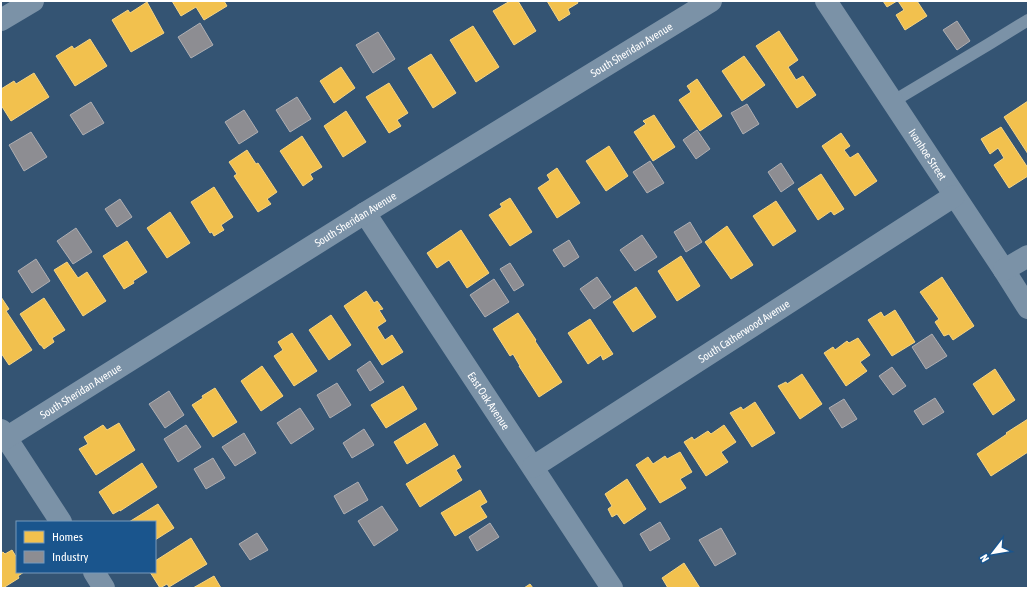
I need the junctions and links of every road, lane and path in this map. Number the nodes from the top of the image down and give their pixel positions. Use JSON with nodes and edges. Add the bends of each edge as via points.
{"nodes":[{"id":1,"x":33,"y":1,"type":"edge"},
{"id":2,"x":711,"y":1,"type":"edge"},
{"id":3,"x":826,"y":1,"type":"edge"},
{"id":4,"x":1,"y":20,"type":"edge"},
{"id":5,"x":1028,"y":20,"type":"edge"},
{"id":6,"x":892,"y":102,"type":"junction"},
{"id":7,"x":954,"y":196,"type":"junction"},
{"id":8,"x":364,"y":213,"type":"junction"},
{"id":9,"x":1028,"y":256,"type":"edge"},
{"id":10,"x":1004,"y":270,"type":"junction"},
{"id":11,"x":1028,"y":308,"type":"edge"},
{"id":12,"x":3,"y":436,"type":"edge"},
{"id":13,"x":533,"y":467,"type":"junction"},
{"id":14,"x":60,"y":521,"type":"edge"},
{"id":15,"x":95,"y":573,"type":"edge"},
{"id":16,"x":104,"y":588,"type":"edge"},
{"id":17,"x":612,"y":588,"type":"edge"}],
"edges":[{"from":1,"to":4,"type":"street"},
{"from":2,"to":8,"type":"street","name":"South Sheridan Avenue"},
{"from":3,"to":6,"type":"street","name":"Ivanhoe Street"},
{"from":5,"to":6,"type":"lane"},
{"from":6,"to":7,"type":"street","name":"Ivanhoe Street"},
{"from":7,"to":10,"type":"street","name":"Ivanhoe Street"},
{"from":7,"to":13,"type":"street","name":"South Catherwood Avenue"},
{"from":8,"to":12,"type":"street","name":"South Sheridan Avenue"},
{"from":8,"to":13,"type":"street","name":"East Oak Avenue"},
{"from":9,"to":10,"type":"street"},
{"from":10,"to":11,"type":"street","name":"Ivanhoe Street"},
{"from":12,"to":14,"type":"street"},
{"from":13,"to":17,"type":"street","name":"East Oak Avenue"},
{"from":15,"to":16,"type":"street"}]}
